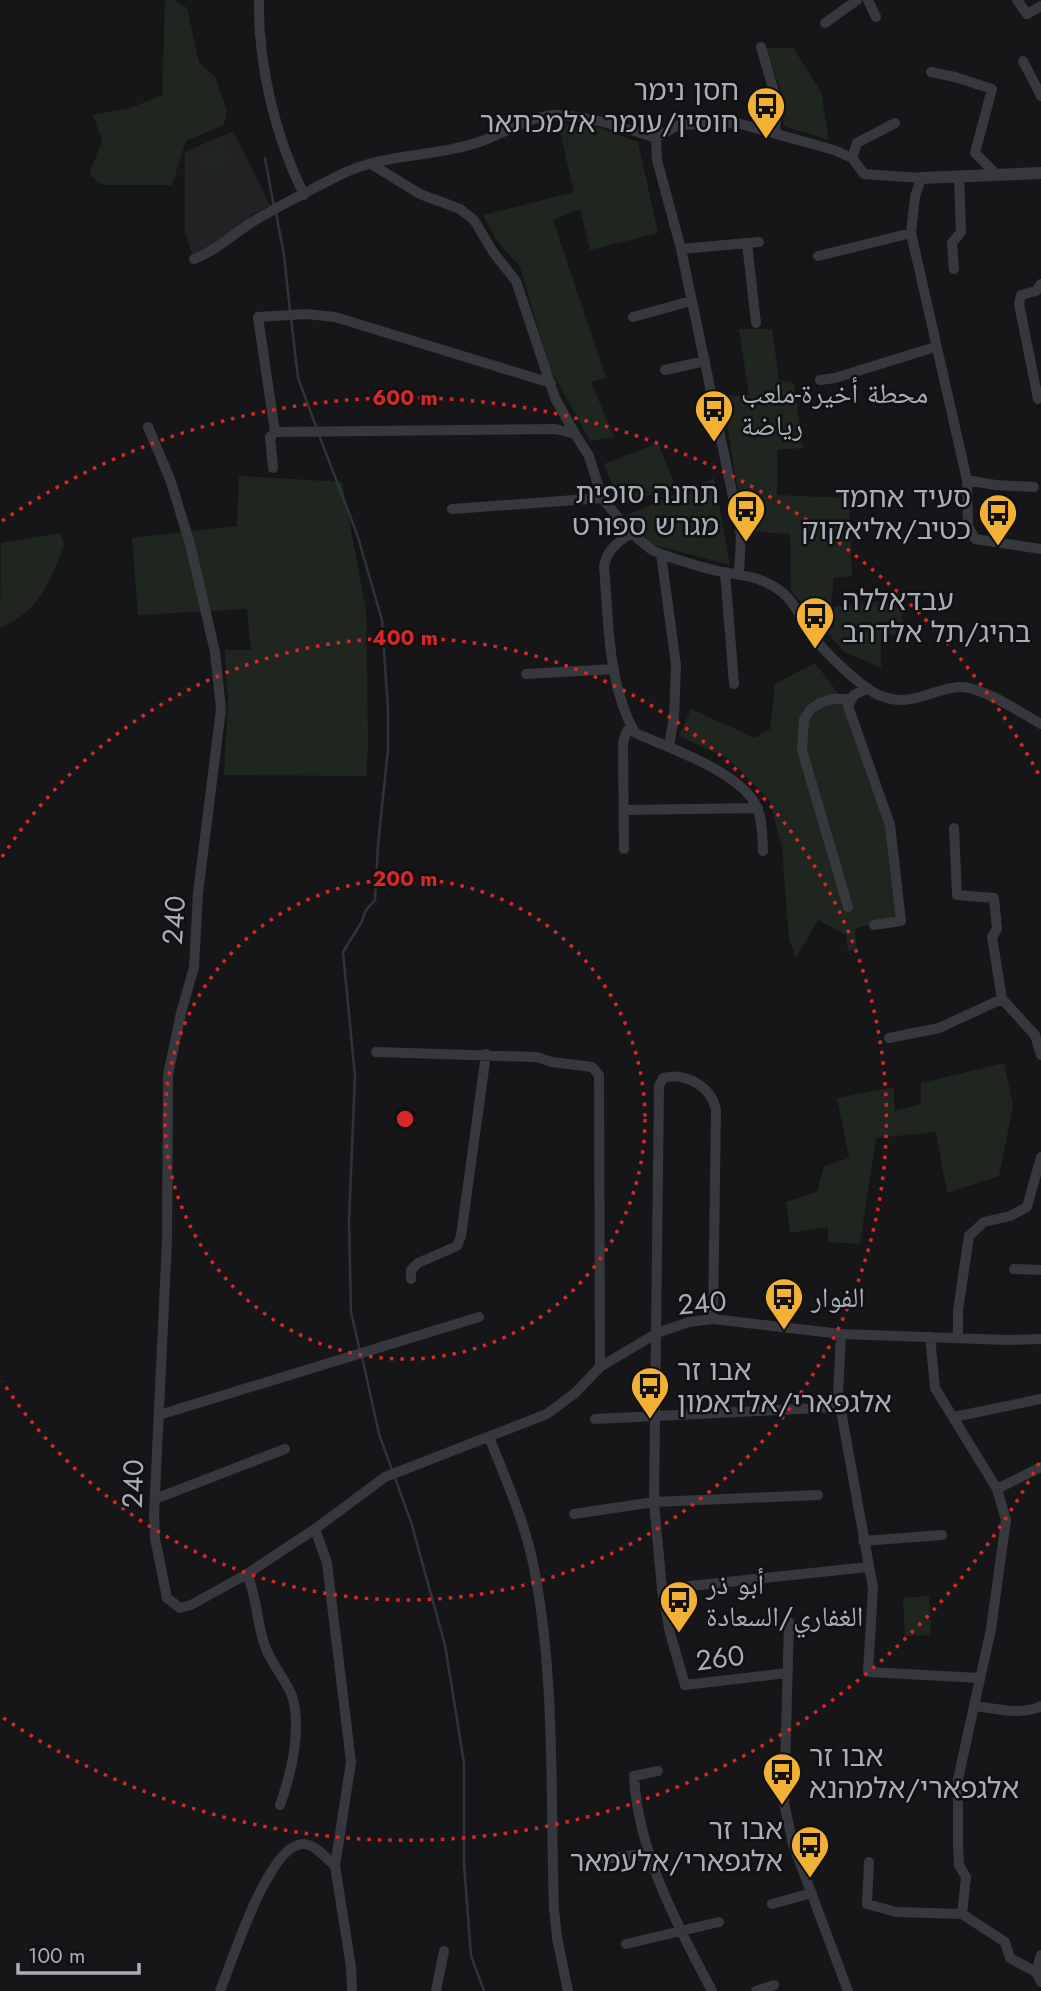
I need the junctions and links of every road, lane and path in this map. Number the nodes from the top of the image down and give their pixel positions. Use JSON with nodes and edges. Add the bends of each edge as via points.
{"nodes":[{"id":1,"x":259,"y":0,"type":"edge"},
{"id":2,"x":857,"y":0,"type":"edge"},
{"id":3,"x":868,"y":0,"type":"edge"},
{"id":4,"x":1017,"y":0,"type":"edge"},
{"id":5,"x":1041,"y":6,"type":"edge"},
{"id":6,"x":876,"y":17,"type":"dead end"},
{"id":7,"x":825,"y":23,"type":"dead end"},
{"id":8,"x":761,"y":47,"type":"dead end"},
{"id":9,"x":1023,"y":61,"type":"dead end"},
{"id":10,"x":931,"y":72,"type":"dead end"},
{"id":11,"x":1041,"y":96,"type":"edge"},
{"id":12,"x":895,"y":123,"type":"dead end"},
{"id":13,"x":775,"y":134,"type":"junction"},
{"id":14,"x":656,"y":138,"type":"junction"},
{"id":15,"x":852,"y":158,"type":"junction"},
{"id":16,"x":371,"y":164,"type":"junction"},
{"id":17,"x":1041,"y":173,"type":"edge"},
{"id":18,"x":997,"y":175,"type":"junction"},
{"id":19,"x":959,"y":176,"type":"junction"},
{"id":20,"x":921,"y":178,"type":"junction"},
{"id":21,"x":304,"y":195,"type":"junction"},
{"id":22,"x":911,"y":233,"type":"junction"},
{"id":23,"x":760,"y":242,"type":"dead end"},
{"id":24,"x":747,"y":243,"type":"junction"},
{"id":25,"x":681,"y":249,"type":"junction"},
{"id":26,"x":818,"y":256,"type":"dead end"},
{"id":27,"x":194,"y":259,"type":"dead end"},
{"id":28,"x":954,"y":268,"type":"dead end"},
{"id":29,"x":1041,"y":284,"type":"edge"},
{"id":30,"x":691,"y":301,"type":"junction"},
{"id":31,"x":633,"y":317,"type":"dead end"},
{"id":32,"x":756,"y":323,"type":"dead end"},
{"id":33,"x":935,"y":347,"type":"junction"},
{"id":34,"x":705,"y":361,"type":"junction"},
{"id":35,"x":665,"y":370,"type":"dead end"},
{"id":36,"x":820,"y":380,"type":"dead end"},
{"id":37,"x":551,"y":383,"type":"junction"},
{"id":38,"x":1038,"y":399,"type":"dead end"},
{"id":39,"x":148,"y":427,"type":"dead end"},
{"id":40,"x":275,"y":432,"type":"junction"},
{"id":41,"x":575,"y":434,"type":"junction"},
{"id":42,"x":273,"y":468,"type":"dead end"},
{"id":43,"x":967,"y":480,"type":"junction"},
{"id":44,"x":1034,"y":487,"type":"dead end"},
{"id":45,"x":601,"y":498,"type":"junction"},
{"id":46,"x":452,"y":509,"type":"dead end"},
{"id":47,"x":631,"y":533,"type":"junction"},
{"id":48,"x":1041,"y":549,"type":"edge"},
{"id":49,"x":662,"y":554,"type":"junction"},
{"id":50,"x":725,"y":572,"type":"junction"},
{"id":51,"x":739,"y":573,"type":"junction"},
{"id":52,"x":614,"y":669,"type":"junction"},
{"id":53,"x":526,"y":674,"type":"dead end"},
{"id":54,"x":734,"y":684,"type":"dead end"},
{"id":55,"x":868,"y":688,"type":"junction"},
{"id":56,"x":850,"y":699,"type":"junction"},
{"id":57,"x":1041,"y":724,"type":"edge"},
{"id":58,"x":631,"y":726,"type":"junction"},
{"id":59,"x":669,"y":746,"type":"junction"},
{"id":60,"x":758,"y":808,"type":"junction"},
{"id":61,"x":625,"y":810,"type":"junction"},
{"id":62,"x":954,"y":828,"type":"dead end"},
{"id":63,"x":624,"y":849,"type":"dead end"},
{"id":64,"x":763,"y":851,"type":"dead end"},
{"id":65,"x":848,"y":907,"type":"dead end"},
{"id":66,"x":874,"y":925,"type":"dead end"},
{"id":67,"x":1002,"y":999,"type":"junction"},
{"id":68,"x":1038,"y":1034,"type":"edge"},
{"id":69,"x":889,"y":1038,"type":"dead end"},
{"id":70,"x":376,"y":1052,"type":"dead end"},
{"id":71,"x":486,"y":1054,"type":"junction"},
{"id":72,"x":1041,"y":1055,"type":"edge"},
{"id":73,"x":1041,"y":1157,"type":"edge"},
{"id":74,"x":1014,"y":1269,"type":"dead end"},
{"id":75,"x":1041,"y":1270,"type":"edge"},
{"id":76,"x":411,"y":1279,"type":"dead end"},
{"id":77,"x":480,"y":1317,"type":"dead end"},
{"id":78,"x":713,"y":1319,"type":"junction"},
{"id":79,"x":657,"y":1333,"type":"junction"},
{"id":80,"x":841,"y":1334,"type":"junction"},
{"id":81,"x":930,"y":1337,"type":"junction"},
{"id":82,"x":958,"y":1338,"type":"junction"},
{"id":83,"x":1041,"y":1339,"type":"edge"},
{"id":84,"x":600,"y":1367,"type":"junction"},
{"id":85,"x":1041,"y":1399,"type":"edge"},
{"id":86,"x":840,"y":1407,"type":"junction"},
{"id":87,"x":159,"y":1415,"type":"junction"},
{"id":88,"x":655,"y":1416,"type":"junction"},
{"id":89,"x":954,"y":1417,"type":"junction"},
{"id":90,"x":595,"y":1419,"type":"dead end"},
{"id":91,"x":489,"y":1437,"type":"junction"},
{"id":92,"x":285,"y":1449,"type":"dead end"},
{"id":93,"x":1041,"y":1468,"type":"edge"},
{"id":94,"x":997,"y":1489,"type":"junction"},
{"id":95,"x":818,"y":1495,"type":"dead end"},
{"id":96,"x":155,"y":1499,"type":"junction"},
{"id":97,"x":654,"y":1502,"type":"junction"},
{"id":98,"x":574,"y":1514,"type":"dead end"},
{"id":99,"x":315,"y":1529,"type":"junction"},
{"id":100,"x":942,"y":1535,"type":"dead end"},
{"id":101,"x":863,"y":1541,"type":"junction"},
{"id":102,"x":868,"y":1567,"type":"junction"},
{"id":103,"x":247,"y":1574,"type":"junction"},
{"id":104,"x":662,"y":1589,"type":"junction"},
{"id":105,"x":789,"y":1622,"type":"dead end"},
{"id":106,"x":787,"y":1673,"type":"junction"},
{"id":107,"x":980,"y":1678,"type":"junction"},
{"id":108,"x":974,"y":1706,"type":"junction"},
{"id":109,"x":1041,"y":1706,"type":"edge"},
{"id":110,"x":658,"y":1771,"type":"dead end"},
{"id":111,"x":280,"y":1805,"type":"dead end"},
{"id":112,"x":649,"y":1853,"type":"junction"},
{"id":113,"x":604,"y":1859,"type":"dead end"},
{"id":114,"x":869,"y":1862,"type":"dead end"},
{"id":115,"x":335,"y":1866,"type":"junction"},
{"id":116,"x":812,"y":1893,"type":"junction"},
{"id":117,"x":772,"y":1904,"type":"dead end"},
{"id":118,"x":962,"y":1914,"type":"junction"},
{"id":119,"x":719,"y":1922,"type":"dead end"},
{"id":120,"x":681,"y":1932,"type":"junction"},
{"id":121,"x":626,"y":1944,"type":"dead end"},
{"id":122,"x":444,"y":1951,"type":"dead end"},
{"id":123,"x":1041,"y":1955,"type":"edge"},
{"id":124,"x":1038,"y":1977,"type":"edge"},
{"id":125,"x":774,"y":1985,"type":"dead end"},
{"id":126,"x":220,"y":1991,"type":"edge"},
{"id":127,"x":352,"y":1991,"type":"edge"},
{"id":128,"x":436,"y":1991,"type":"edge"},
{"id":129,"x":568,"y":1991,"type":"edge"},
{"id":130,"x":712,"y":1991,"type":"edge"},
{"id":131,"x":755,"y":1991,"type":"edge"},
{"id":132,"x":848,"y":1991,"type":"edge"}],
"edges":[{"from":1,"to":21,"type":"street","via":[[267,84]]},
{"from":2,"to":7,"type":"street"},
{"from":3,"to":6,"type":"street"},
{"from":4,"to":5,"type":"street","via":[[1027,14]]},
{"from":8,"to":13,"type":"street","via":[[777,102]]},
{"from":9,"to":11,"type":"street"},
{"from":10,"to":18,"type":"street","via":[[992,89],[975,153]]},
{"from":12,"to":15,"type":"street","via":[[858,144]]},
{"from":13,"to":14,"type":"street","via":[[737,124],[677,125]]},
{"from":13,"to":15,"type":"street"},
{"from":14,"to":16,"type":"street","via":[[608,123],[556,115],[539,117],[483,141]]},
{"from":14,"to":25,"type":"street","via":[[657,160]]},
{"from":15,"to":20,"type":"street","via":[[863,174]]},
{"from":16,"to":21,"type":"street"},
{"from":16,"to":37,"type":"street","via":[[474,220],[516,281]]},
{"from":17,"to":18,"type":"street"},
{"from":18,"to":19,"type":"street"},
{"from":19,"to":20,"type":"street"},
{"from":19,"to":28,"type":"street","via":[[961,232],[952,243]]},
{"from":20,"to":22,"type":"street"},
{"from":21,"to":27,"type":"street"},
{"from":22,"to":26,"type":"street"},
{"from":22,"to":33,"type":"street"},
{"from":23,"to":24,"type":"street"},
{"from":24,"to":25,"type":"street"},
{"from":24,"to":32,"type":"street"},
{"from":25,"to":30,"type":"street"},
{"from":29,"to":38,"type":"street","via":[[1036,292],[1021,295],[1019,304]]},
{"from":30,"to":31,"type":"street"},
{"from":30,"to":34,"type":"street"},
{"from":33,"to":36,"type":"street"},
{"from":33,"to":43,"type":"street"},
{"from":34,"to":35,"type":"street"},
{"from":34,"to":51,"type":"street","via":[[741,534]]},
{"from":37,"to":40,"type":"street","via":[[335,317],[258,317]]},
{"from":37,"to":41,"type":"street"},
{"from":39,"to":87,"type":"street","name":"240","via":[[170,479],[204,596],[221,709],[194,967],[168,1075]]},
{"from":40,"to":41,"type":"street","via":[[556,429]]},
{"from":40,"to":42,"type":"street","via":[[270,437]]},
{"from":41,"to":45,"type":"street","via":[[589,456]]},
{"from":43,"to":44,"type":"street"},
{"from":43,"to":48,"type":"street","via":[[968,526],[975,539]]},
{"from":45,"to":46,"type":"street"},
{"from":45,"to":47,"type":"street"},
{"from":47,"to":49,"type":"street"},
{"from":47,"to":52,"type":"street","via":[[605,557]]},
{"from":49,"to":50,"type":"street"},
{"from":49,"to":59,"type":"street","via":[[676,665]]},
{"from":50,"to":51,"type":"street"},
{"from":50,"to":54,"type":"street"},
{"from":51,"to":55,"type":"street","via":[[783,593],[825,652]]},
{"from":52,"to":53,"type":"street"},
{"from":52,"to":58,"type":"street"},
{"from":55,"to":56,"type":"street"},
{"from":55,"to":57,"type":"street","via":[[898,700],[959,687],[970,689]]},
{"from":56,"to":65,"type":"street","via":[[832,699],[810,710],[804,720],[802,750]]},
{"from":56,"to":66,"type":"street","via":[[850,716],[890,825],[901,921]]},
{"from":58,"to":59,"type":"street","via":[[635,733]]},
{"from":58,"to":61,"type":"street","via":[[623,744]]},
{"from":59,"to":60,"type":"street","via":[[736,782]]},
{"from":60,"to":61,"type":"street"},
{"from":60,"to":64,"type":"street"},
{"from":61,"to":63,"type":"street"},
{"from":62,"to":67,"type":"street","via":[[957,895],[994,898],[998,929],[992,937]]},
{"from":67,"to":68,"type":"street"},
{"from":67,"to":69,"type":"street","via":[[939,1028]]},
{"from":68,"to":72,"type":"street"},
{"from":70,"to":71,"type":"street"},
{"from":71,"to":76,"type":"street","via":[[461,1236],[457,1246],[418,1263],[411,1270]]},
{"from":71,"to":84,"type":"street","via":[[592,1067],[599,1075]]},
{"from":73,"to":82,"type":"street","via":[[1027,1207],[984,1222],[969,1236],[957,1310]]},
{"from":74,"to":75,"type":"street"},
{"from":77,"to":87,"type":"street"},
{"from":78,"to":79,"type":"street","name":"240"},
{"from":78,"to":79,"type":"street","name":"260","via":[[716,1110],[702,1086],[669,1076],[659,1086]]},
{"from":78,"to":80,"type":"street","name":"240"},
{"from":79,"to":84,"type":"street","name":"240"},
{"from":79,"to":88,"type":"street","name":"260"},
{"from":80,"to":81,"type":"street","name":"240"},
{"from":80,"to":86,"type":"street"},
{"from":81,"to":82,"type":"street","name":"240"},
{"from":81,"to":89,"type":"street","via":[[935,1388]]},
{"from":82,"to":83,"type":"street","name":"240"},
{"from":84,"to":91,"type":"street","name":"240","via":[[547,1414]]},
{"from":85,"to":89,"type":"street"},
{"from":86,"to":88,"type":"street"},
{"from":86,"to":101,"type":"street"},
{"from":87,"to":96,"type":"street","name":"240"},
{"from":88,"to":90,"type":"street"},
{"from":88,"to":97,"type":"street","name":"260"},
{"from":89,"to":94,"type":"street"},
{"from":91,"to":99,"type":"street","name":"240","via":[[385,1477]]},
{"from":91,"to":129,"type":"street","via":[[533,1560],[539,1600],[549,1698],[554,1909]]},
{"from":92,"to":96,"type":"street"},
{"from":93,"to":94,"type":"street"},
{"from":94,"to":107,"type":"street","via":[[1006,1520]]},
{"from":95,"to":97,"type":"street"},
{"from":96,"to":103,"type":"street","name":"240","via":[[155,1538],[170,1602],[180,1608],[191,1605]]},
{"from":97,"to":98,"type":"street"},
{"from":97,"to":104,"type":"street","name":"260"},
{"from":99,"to":103,"type":"street","name":"240"},
{"from":99,"to":115,"type":"street","via":[[327,1563],[351,1762]]},
{"from":100,"to":101,"type":"street"},
{"from":101,"to":102,"type":"street"},
{"from":102,"to":104,"type":"street"},
{"from":102,"to":107,"type":"street","via":[[873,1588],[868,1672]]},
{"from":103,"to":111,"type":"street","via":[[264,1645],[292,1698],[292,1769]]},
{"from":104,"to":106,"type":"street","name":"260","via":[[685,1685]]},
{"from":105,"to":106,"type":"street"},
{"from":106,"to":116,"type":"street","name":"260","via":[[784,1803],[793,1844]]},
{"from":107,"to":108,"type":"street"},
{"from":108,"to":109,"type":"street","via":[[1024,1711]]},
{"from":108,"to":118,"type":"street","via":[[958,1779],[958,1845],[967,1877]]},
{"from":110,"to":112,"type":"street","via":[[634,1776],[635,1806]]},
{"from":112,"to":113,"type":"street"},
{"from":112,"to":120,"type":"street"},
{"from":114,"to":118,"type":"street","via":[[867,1904],[896,1912]]},
{"from":115,"to":126,"type":"street","via":[[312,1845],[287,1849],[279,1857],[263,1883]]},
{"from":115,"to":127,"type":"street"},
{"from":116,"to":117,"type":"street"},
{"from":116,"to":132,"type":"street","name":"260"},
{"from":118,"to":124,"type":"street","via":[[1005,1942],[1010,1958]]},
{"from":119,"to":120,"type":"street"},
{"from":120,"to":121,"type":"street"},
{"from":120,"to":130,"type":"street"},
{"from":122,"to":128,"type":"street"},
{"from":123,"to":124,"type":"street"},
{"from":125,"to":131,"type":"street"}]}
